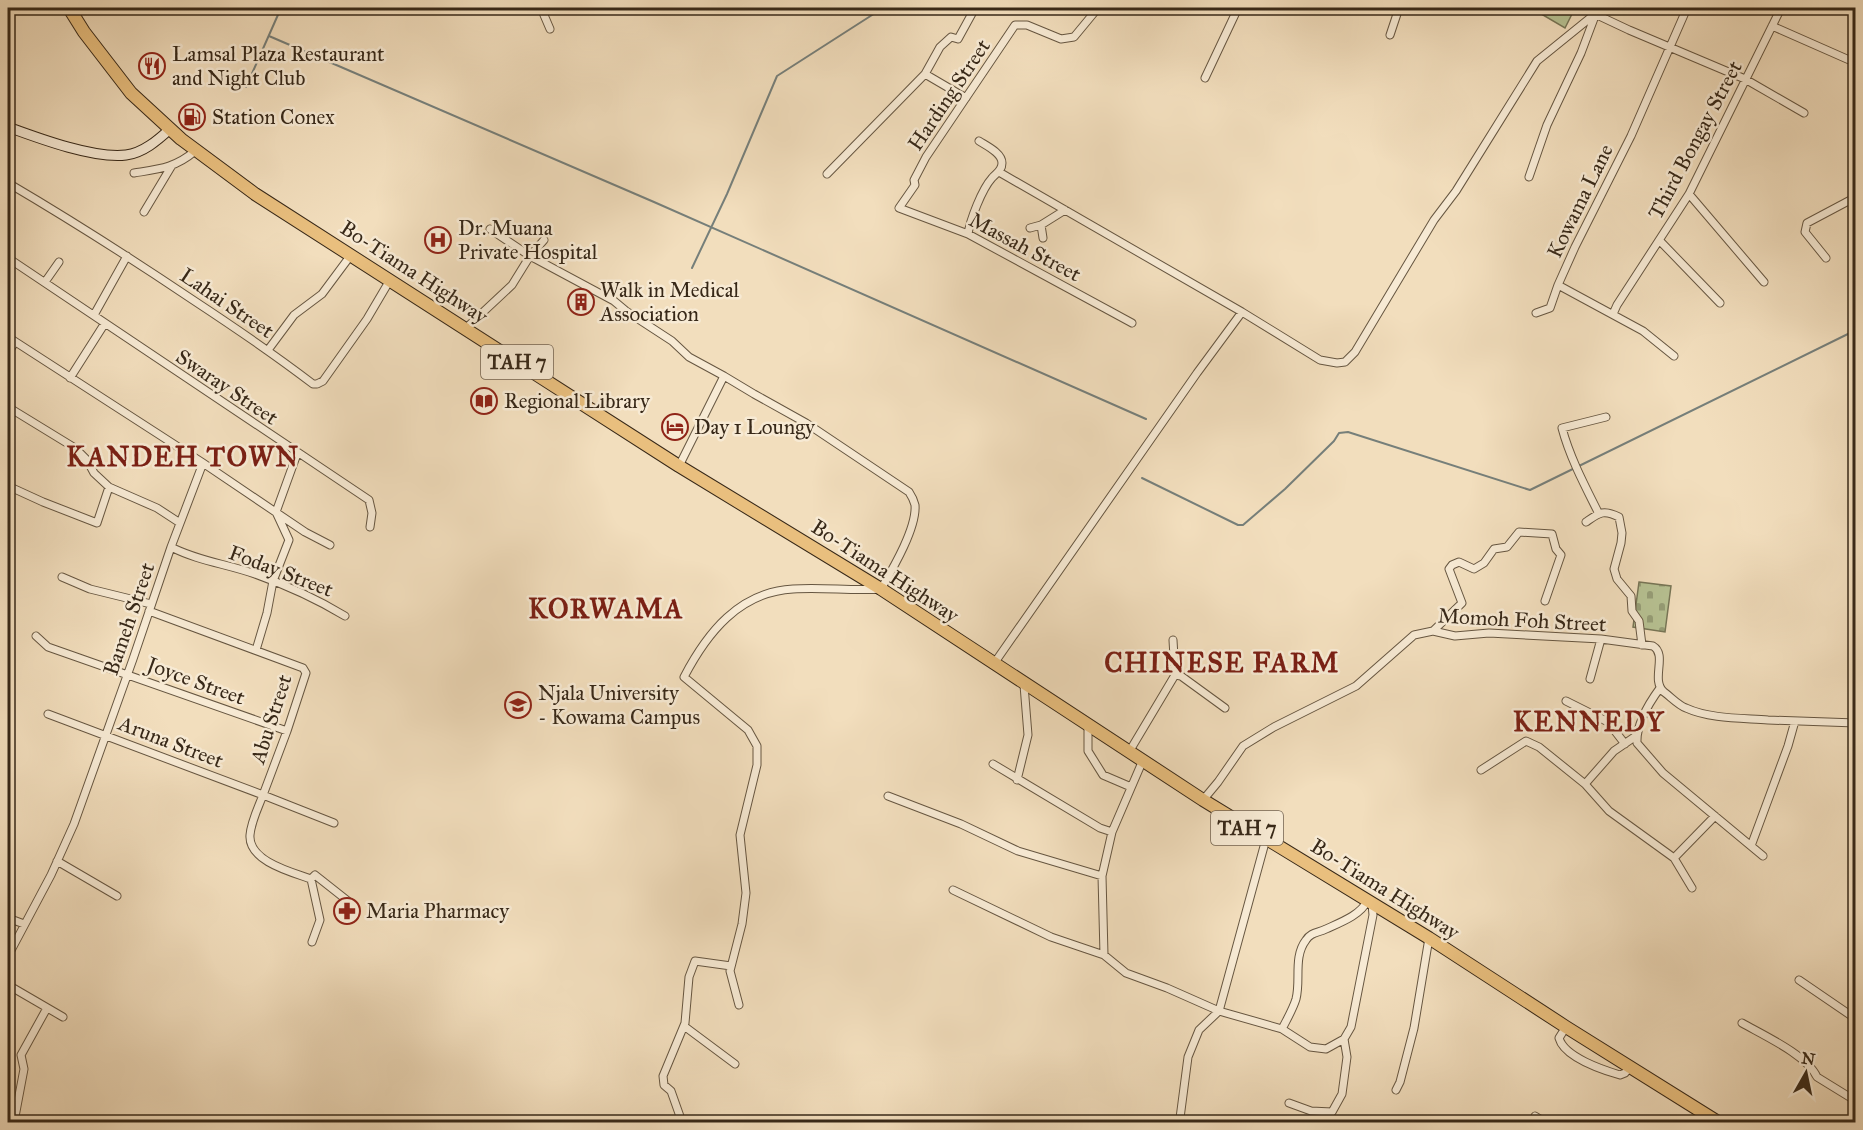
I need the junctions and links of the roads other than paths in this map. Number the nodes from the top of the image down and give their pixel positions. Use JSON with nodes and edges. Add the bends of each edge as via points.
{"nodes":[{"id":1,"x":69,"y":8,"type":"edge"},
{"id":2,"x":542,"y":8,"type":"edge"},
{"id":3,"x":975,"y":8,"type":"edge"},
{"id":4,"x":1098,"y":8,"type":"edge"},
{"id":5,"x":1238,"y":8,"type":"edge"},
{"id":6,"x":1399,"y":8,"type":"edge"},
{"id":7,"x":1687,"y":8,"type":"edge"},
{"id":8,"x":1781,"y":8,"type":"edge"},
{"id":9,"x":1596,"y":10,"type":"edge"},
{"id":10,"x":1772,"y":26,"type":"junction"},
{"id":11,"x":550,"y":29,"type":"dead end"},
{"id":12,"x":1390,"y":35,"type":"dead end"},
{"id":13,"x":1668,"y":47,"type":"junction"},
{"id":14,"x":1856,"y":63,"type":"edge"},
{"id":15,"x":925,"y":74,"type":"junction"},
{"id":16,"x":1205,"y":78,"type":"dead end"},
{"id":17,"x":1745,"y":79,"type":"junction"},
{"id":18,"x":966,"y":98,"type":"junction"},
{"id":19,"x":1804,"y":113,"type":"dead end"},
{"id":20,"x":8,"y":127,"type":"edge"},
{"id":21,"x":170,"y":129,"type":"junction"},
{"id":22,"x":979,"y":141,"type":"dead end"},
{"id":23,"x":195,"y":151,"type":"junction"},
{"id":24,"x":171,"y":167,"type":"junction"},
{"id":25,"x":999,"y":172,"type":"junction"},
{"id":26,"x":134,"y":173,"type":"dead end"},
{"id":27,"x":827,"y":174,"type":"dead end"},
{"id":28,"x":1528,"y":177,"type":"dead end"},
{"id":29,"x":8,"y":183,"type":"edge"},
{"id":30,"x":1689,"y":194,"type":"junction"},
{"id":31,"x":1856,"y":197,"type":"edge"},
{"id":32,"x":899,"y":208,"type":"joint"},
{"id":33,"x":1065,"y":210,"type":"junction"},
{"id":34,"x":144,"y":212,"type":"dead end"},
{"id":35,"x":1041,"y":225,"type":"junction"},
{"id":36,"x":1030,"y":228,"type":"dead end"},
{"id":37,"x":490,"y":229,"type":"dead end"},
{"id":38,"x":968,"y":234,"type":"junction"},
{"id":39,"x":1043,"y":238,"type":"dead end"},
{"id":40,"x":544,"y":240,"type":"dead end"},
{"id":41,"x":1660,"y":241,"type":"junction"},
{"id":42,"x":351,"y":255,"type":"junction"},
{"id":43,"x":127,"y":256,"type":"junction"},
{"id":44,"x":530,"y":256,"type":"junction"},
{"id":45,"x":8,"y":258,"type":"edge"},
{"id":46,"x":1826,"y":258,"type":"dead end"},
{"id":47,"x":58,"y":262,"type":"dead end"},
{"id":48,"x":390,"y":280,"type":"junction"},
{"id":49,"x":45,"y":282,"type":"junction"},
{"id":50,"x":1764,"y":282,"type":"dead end"},
{"id":51,"x":1558,"y":285,"type":"junction"},
{"id":52,"x":1720,"y":303,"type":"dead end"},
{"id":53,"x":1242,"y":312,"type":"junction"},
{"id":54,"x":1536,"y":313,"type":"dead end"},
{"id":55,"x":1613,"y":314,"type":"junction"},
{"id":56,"x":94,"y":315,"type":"junction"},
{"id":57,"x":105,"y":323,"type":"junction"},
{"id":58,"x":1132,"y":323,"type":"dead end"},
{"id":59,"x":465,"y":328,"type":"junction"},
{"id":60,"x":8,"y":337,"type":"edge"},
{"id":61,"x":15,"y":342,"type":"junction"},
{"id":62,"x":268,"y":350,"type":"junction"},
{"id":63,"x":8,"y":353,"type":"edge"},
{"id":64,"x":1674,"y":356,"type":"dead end"},
{"id":65,"x":724,"y":375,"type":"junction"},
{"id":66,"x":70,"y":378,"type":"junction"},
{"id":67,"x":8,"y":407,"type":"edge"},
{"id":68,"x":1606,"y":417,"type":"dead end"},
{"id":69,"x":297,"y":454,"type":"junction"},
{"id":70,"x":203,"y":463,"type":"junction"},
{"id":71,"x":679,"y":466,"type":"junction"},
{"id":72,"x":8,"y":486,"type":"edge"},
{"id":73,"x":109,"y":487,"type":"junction"},
{"id":74,"x":276,"y":512,"type":"junction"},
{"id":75,"x":1599,"y":514,"type":"junction"},
{"id":76,"x":1586,"y":522,"type":"dead end"},
{"id":77,"x":180,"y":523,"type":"junction"},
{"id":78,"x":370,"y":527,"type":"dead end"},
{"id":79,"x":330,"y":545,"type":"dead end"},
{"id":80,"x":171,"y":547,"type":"junction"},
{"id":81,"x":62,"y":577,"type":"dead end"},
{"id":82,"x":273,"y":582,"type":"junction"},
{"id":83,"x":881,"y":589,"type":"junction"},
{"id":84,"x":1545,"y":601,"type":"dead end"},
{"id":85,"x":150,"y":607,"type":"junction"},
{"id":86,"x":345,"y":615,"type":"dead end"},
{"id":87,"x":1433,"y":631,"type":"junction"},
{"id":88,"x":36,"y":636,"type":"dead end"},
{"id":89,"x":1601,"y":639,"type":"junction"},
{"id":90,"x":1173,"y":640,"type":"dead end"},
{"id":91,"x":1642,"y":645,"type":"junction"},
{"id":92,"x":256,"y":650,"type":"junction"},
{"id":93,"x":993,"y":664,"type":"junction"},
{"id":94,"x":128,"y":674,"type":"junction"},
{"id":95,"x":1175,"y":675,"type":"junction"},
{"id":96,"x":1590,"y":679,"type":"dead end"},
{"id":97,"x":1024,"y":685,"type":"junction"},
{"id":98,"x":1660,"y":688,"type":"junction"},
{"id":99,"x":1566,"y":701,"type":"dead end"},
{"id":100,"x":1225,"y":708,"type":"dead end"},
{"id":101,"x":48,"y":714,"type":"dead end"},
{"id":102,"x":1795,"y":721,"type":"junction"},
{"id":103,"x":1856,"y":723,"type":"edge"},
{"id":104,"x":1088,"y":725,"type":"junction"},
{"id":105,"x":287,"y":731,"type":"junction"},
{"id":106,"x":106,"y":735,"type":"junction"},
{"id":107,"x":1636,"y":736,"type":"junction"},
{"id":108,"x":1625,"y":744,"type":"junction"},
{"id":109,"x":1129,"y":752,"type":"junction"},
{"id":110,"x":1143,"y":760,"type":"junction"},
{"id":111,"x":993,"y":764,"type":"dead end"},
{"id":112,"x":1481,"y":770,"type":"dead end"},
{"id":113,"x":1017,"y":780,"type":"junction"},
{"id":114,"x":1585,"y":784,"type":"junction"},
{"id":115,"x":1131,"y":787,"type":"junction"},
{"id":116,"x":263,"y":795,"type":"junction"},
{"id":117,"x":888,"y":796,"type":"dead end"},
{"id":118,"x":1203,"y":800,"type":"junction"},
{"id":119,"x":1715,"y":816,"type":"junction"},
{"id":120,"x":334,"y":823,"type":"dead end"},
{"id":121,"x":1112,"y":832,"type":"junction"},
{"id":122,"x":1266,"y":839,"type":"junction"},
{"id":123,"x":1751,"y":846,"type":"junction"},
{"id":124,"x":1763,"y":856,"type":"dead end"},
{"id":125,"x":1674,"y":858,"type":"junction"},
{"id":126,"x":57,"y":861,"type":"junction"},
{"id":127,"x":1102,"y":876,"type":"junction"},
{"id":128,"x":313,"y":877,"type":"junction"},
{"id":129,"x":1692,"y":888,"type":"dead end"},
{"id":130,"x":953,"y":890,"type":"dead end"},
{"id":131,"x":117,"y":896,"type":"dead end"},
{"id":132,"x":1370,"y":902,"type":"junction"},
{"id":133,"x":353,"y":905,"type":"dead end"},
{"id":134,"x":8,"y":918,"type":"edge"},
{"id":135,"x":24,"y":924,"type":"junction"},
{"id":136,"x":1429,"y":938,"type":"junction"},
{"id":137,"x":312,"y":942,"type":"dead end"},
{"id":138,"x":1104,"y":955,"type":"junction"},
{"id":139,"x":8,"y":956,"type":"edge"},
{"id":140,"x":731,"y":966,"type":"junction"},
{"id":141,"x":1799,"y":980,"type":"dead end"},
{"id":142,"x":8,"y":985,"type":"edge"},
{"id":143,"x":739,"y":1005,"type":"dead end"},
{"id":144,"x":47,"y":1008,"type":"junction"},
{"id":145,"x":1219,"y":1011,"type":"junction"},
{"id":146,"x":63,"y":1017,"type":"dead end"},
{"id":147,"x":1856,"y":1019,"type":"edge"},
{"id":148,"x":1742,"y":1023,"type":"dead end"},
{"id":149,"x":684,"y":1026,"type":"junction"},
{"id":150,"x":1566,"y":1027,"type":"junction"},
{"id":151,"x":1282,"y":1029,"type":"junction"},
{"id":152,"x":1344,"y":1039,"type":"junction"},
{"id":153,"x":735,"y":1064,"type":"dead end"},
{"id":154,"x":1630,"y":1067,"type":"junction"},
{"id":155,"x":1396,"y":1090,"type":"dead end"},
{"id":156,"x":1856,"y":1101,"type":"edge"},
{"id":157,"x":1289,"y":1103,"type":"dead end"},
{"id":158,"x":1856,"y":1113,"type":"edge"},
{"id":159,"x":1535,"y":1116,"type":"dead end"},
{"id":160,"x":14,"y":1122,"type":"edge"},
{"id":161,"x":682,"y":1122,"type":"edge"},
{"id":162,"x":1177,"y":1122,"type":"edge"},
{"id":163,"x":1545,"y":1122,"type":"edge"},
{"id":164,"x":1718,"y":1122,"type":"edge"},
{"id":165,"x":1849,"y":1122,"type":"edge"}],
"edges":[{"from":1,"to":21,"type":"highway","name":"Bo-Tiama Highway","number":"TAH 7","via":[[125,85]]},
{"from":2,"to":11,"type":"street"},
{"from":3,"to":15,"type":"street","via":[[958,39],[951,37],[940,47]]},
{"from":4,"to":18,"type":"street","name":"Harding Street","via":[[1074,37],[1060,39],[1027,25],[1015,25]]},
{"from":5,"to":16,"type":"street"},
{"from":6,"to":12,"type":"street"},
{"from":7,"to":13,"type":"street","name":"Kowama Lane"},
{"from":8,"to":10,"type":"street","name":"Third Bongay Street"},
{"from":9,"to":13,"type":"street"},
{"from":9,"to":28,"type":"street"},
{"from":9,"to":53,"type":"street","via":[[1537,61],[1434,220],[1355,352],[1345,362],[1320,360]]},
{"from":10,"to":14,"type":"street"},
{"from":10,"to":17,"type":"street","name":"Third Bongay Street"},
{"from":13,"to":17,"type":"street"},
{"from":13,"to":51,"type":"street","name":"Kowama Lane","via":[[1631,136]]},
{"from":15,"to":18,"type":"street"},
{"from":15,"to":27,"type":"street"},
{"from":17,"to":19,"type":"street"},
{"from":17,"to":30,"type":"street","name":"Third Bongay Street"},
{"from":18,"to":32,"type":"street","name":"Harding Street","via":[[926,157],[915,185]]},
{"from":20,"to":21,"type":"main road","via":[[79,149],[126,155],[139,152]]},
{"from":21,"to":23,"type":"highway","name":"Bo-Tiama Highway","number":"TAH 7"},
{"from":22,"to":25,"type":"street","via":[[999,155]]},
{"from":23,"to":24,"type":"street"},
{"from":23,"to":42,"type":"highway","name":"Bo-Tiama Highway","number":"TAH 7"},
{"from":24,"to":26,"type":"street"},
{"from":24,"to":34,"type":"street"},
{"from":25,"to":33,"type":"street"},
{"from":25,"to":38,"type":"street","via":[[991,178],[970,221]]},
{"from":29,"to":43,"type":"street","name":"Lahai Street"},
{"from":30,"to":41,"type":"street","name":"Third Bongay Street"},
{"from":30,"to":50,"type":"street"},
{"from":31,"to":46,"type":"street","via":[[1807,224],[1805,232]]},
{"from":32,"to":38,"type":"street","name":"Massah Street"},
{"from":33,"to":35,"type":"street"},
{"from":33,"to":53,"type":"street"},
{"from":35,"to":36,"type":"street"},
{"from":35,"to":39,"type":"street"},
{"from":37,"to":44,"type":"street"},
{"from":38,"to":58,"type":"street","name":"Massah Street"},
{"from":40,"to":44,"type":"street"},
{"from":41,"to":52,"type":"street"},
{"from":41,"to":55,"type":"street","name":"Third Bongay Street"},
{"from":42,"to":48,"type":"highway","name":"Bo-Tiama Highway","number":"TAH 7"},
{"from":42,"to":62,"type":"street","via":[[322,294],[294,315]]},
{"from":43,"to":56,"type":"street"},
{"from":43,"to":62,"type":"street","name":"Lahai Street"},
{"from":44,"to":59,"type":"street","via":[[512,285]]},
{"from":44,"to":65,"type":"street","via":[[614,301],[690,357]]},
{"from":45,"to":49,"type":"street"},
{"from":47,"to":49,"type":"street"},
{"from":48,"to":59,"type":"highway","name":"Bo-Tiama Highway","number":"TAH 7"},
{"from":48,"to":62,"type":"street","name":"Lahai Street","via":[[320,384],[313,384]]},
{"from":49,"to":56,"type":"street"},
{"from":51,"to":54,"type":"street","via":[[1550,308]]},
{"from":51,"to":55,"type":"street","name":"Kowama Lane"},
{"from":53,"to":93,"type":"street"},
{"from":55,"to":64,"type":"street","name":"Kowama Lane","via":[[1643,331]]},
{"from":56,"to":57,"type":"street","name":"Swaray Street"},
{"from":57,"to":66,"type":"street"},
{"from":57,"to":69,"type":"street","name":"Swaray Street"},
{"from":59,"to":71,"type":"highway","name":"Bo-Tiama Highway","number":"TAH 7"},
{"from":60,"to":61,"type":"street"},
{"from":61,"to":63,"type":"street"},
{"from":61,"to":66,"type":"street"},
{"from":65,"to":71,"type":"street"},
{"from":65,"to":83,"type":"street","via":[[806,423],[909,492],[915,505],[909,532]]},
{"from":66,"to":70,"type":"street"},
{"from":67,"to":73,"type":"street","via":[[75,448]]},
{"from":68,"to":75,"type":"street","via":[[1562,428]]},
{"from":69,"to":74,"type":"street"},
{"from":69,"to":78,"type":"street","name":"Swaray Street","via":[[369,500]]},
{"from":70,"to":74,"type":"street"},
{"from":70,"to":77,"type":"street","name":"Bameh Street"},
{"from":71,"to":83,"type":"highway","name":"Bo-Tiama Highway","number":"TAH 7"},
{"from":72,"to":73,"type":"street","via":[[98,523]]},
{"from":73,"to":77,"type":"street"},
{"from":74,"to":79,"type":"street"},
{"from":74,"to":82,"type":"street","via":[[289,540]]},
{"from":75,"to":76,"type":"street"},
{"from":75,"to":91,"type":"street","via":[[1609,512],[1619,517],[1622,533],[1614,569],[1631,596]]},
{"from":77,"to":80,"type":"street","name":"Bameh Street"},
{"from":80,"to":82,"type":"street","name":"Foday Street"},
{"from":80,"to":85,"type":"street","name":"Bameh Street"},
{"from":81,"to":85,"type":"street","name":"Abu Street"},
{"from":82,"to":86,"type":"street","name":"Foday Street"},
{"from":82,"to":92,"type":"street"},
{"from":83,"to":93,"type":"highway","name":"Bo-Tiama Highway","number":"TAH 7"},
{"from":83,"to":140,"type":"street","via":[[792,589],[763,594],[712,631],[684,677],[748,730],[757,746],[757,765],[740,835],[746,893]]},
{"from":84,"to":87,"type":"street","via":[[1561,555],[1552,534],[1520,532],[1507,547],[1494,549],[1474,569],[1459,562],[1452,565],[1449,570],[1462,603]]},
{"from":85,"to":92,"type":"street","name":"Abu Street"},
{"from":85,"to":94,"type":"street","name":"Bameh Street"},
{"from":87,"to":89,"type":"street","name":"Momoh Foh Street","via":[[1455,636],[1481,633]]},
{"from":87,"to":118,"type":"street","name":"Momoh Foh Street","via":[[1414,635],[1356,686],[1243,746]]},
{"from":88,"to":94,"type":"street","name":"Joyce Street","via":[[48,647]]},
{"from":89,"to":91,"type":"street","name":"Momoh Foh Street"},
{"from":89,"to":96,"type":"street"},
{"from":90,"to":95,"type":"street"},
{"from":91,"to":98,"type":"street","via":[[1657,648]]},
{"from":92,"to":105,"type":"street","name":"Abu Street","via":[[303,668],[306,673]]},
{"from":93,"to":97,"type":"highway","name":"Bo-Tiama Highway","number":"TAH 7"},
{"from":94,"to":105,"type":"street","name":"Joyce Street"},
{"from":94,"to":106,"type":"street","name":"Bameh Street"},
{"from":95,"to":100,"type":"street"},
{"from":95,"to":109,"type":"street"},
{"from":97,"to":104,"type":"highway","name":"Bo-Tiama Highway","number":"TAH 7"},
{"from":97,"to":113,"type":"street","via":[[1028,735]]},
{"from":98,"to":102,"type":"street","via":[[1683,707],[1698,713]]},
{"from":98,"to":107,"type":"street"},
{"from":99,"to":108,"type":"street","via":[[1608,722]]},
{"from":101,"to":106,"type":"street","name":"Aruna Street"},
{"from":102,"to":103,"type":"street"},
{"from":102,"to":123,"type":"street"},
{"from":104,"to":109,"type":"highway","name":"Bo-Tiama Highway","number":"TAH 7"},
{"from":104,"to":115,"type":"street","via":[[1088,751],[1103,775]]},
{"from":105,"to":116,"type":"street","name":"Abu Street"},
{"from":106,"to":116,"type":"street","name":"Aruna Street"},
{"from":106,"to":126,"type":"street","name":"Bameh Street"},
{"from":107,"to":108,"type":"street"},
{"from":107,"to":119,"type":"street","via":[[1636,743],[1663,773]]},
{"from":108,"to":114,"type":"street"},
{"from":109,"to":110,"type":"highway","name":"Bo-Tiama Highway","number":"TAH 7"},
{"from":110,"to":115,"type":"street"},
{"from":110,"to":118,"type":"highway","name":"Bo-Tiama Highway","number":"TAH 7"},
{"from":111,"to":113,"type":"street"},
{"from":112,"to":114,"type":"street","via":[[1526,741]]},
{"from":113,"to":121,"type":"street"},
{"from":114,"to":125,"type":"street","via":[[1609,811]]},
{"from":115,"to":121,"type":"street"},
{"from":116,"to":120,"type":"street","name":"Abu Street"},
{"from":116,"to":128,"type":"street","via":[[252,825],[251,847],[284,870]]},
{"from":117,"to":127,"type":"street","via":[[1018,851]]},
{"from":118,"to":122,"type":"highway","name":"Bo-Tiama Highway","number":"TAH 7"},
{"from":119,"to":123,"type":"street"},
{"from":119,"to":125,"type":"street"},
{"from":121,"to":127,"type":"street"},
{"from":122,"to":132,"type":"highway","name":"Bo-Tiama Highway","number":"TAH 7"},
{"from":122,"to":145,"type":"street"},
{"from":123,"to":124,"type":"street"},
{"from":125,"to":129,"type":"street"},
{"from":126,"to":131,"type":"street"},
{"from":126,"to":135,"type":"street","name":"Bameh Street"},
{"from":127,"to":138,"type":"street"},
{"from":128,"to":133,"type":"street"},
{"from":128,"to":137,"type":"street","via":[[320,920]]},
{"from":130,"to":138,"type":"street","via":[[1052,937]]},
{"from":132,"to":136,"type":"highway","name":"Bo-Tiama Highway","number":"TAH 7"},
{"from":132,"to":151,"type":"street","via":[[1304,941],[1297,970],[1296,1000]]},
{"from":132,"to":152,"type":"street","via":[[1373,915],[1351,1027]]},
{"from":134,"to":135,"type":"street"},
{"from":135,"to":139,"type":"street","name":"Bameh Street"},
{"from":136,"to":150,"type":"highway","name":"Bo-Tiama Highway","number":"TAH 7"},
{"from":136,"to":155,"type":"street","via":[[1414,1028]]},
{"from":138,"to":145,"type":"street","via":[[1126,973]]},
{"from":140,"to":143,"type":"street"},
{"from":140,"to":149,"type":"street","via":[[695,961],[689,977]]},
{"from":141,"to":147,"type":"street"},
{"from":142,"to":144,"type":"street"},
{"from":144,"to":146,"type":"street"},
{"from":144,"to":160,"type":"street","via":[[21,1055],[24,1069]]},
{"from":145,"to":151,"type":"street"},
{"from":145,"to":162,"type":"street","via":[[1199,1030],[1188,1057]]},
{"from":148,"to":156,"type":"street","via":[[1805,1062],[1817,1077]]},
{"from":149,"to":153,"type":"street"},
{"from":149,"to":161,"type":"street","via":[[663,1076]]},
{"from":150,"to":154,"type":"highway","name":"Bo-Tiama Highway","number":"TAH 7"},
{"from":150,"to":154,"type":"street","via":[[1559,1038],[1576,1057],[1620,1075]]},
{"from":151,"to":152,"type":"street","via":[[1310,1047],[1326,1049]]},
{"from":152,"to":157,"type":"street","via":[[1347,1057],[1342,1095],[1332,1112],[1311,1111]]},
{"from":154,"to":164,"type":"highway","name":"Bo-Tiama Highway","number":"TAH 7"},
{"from":158,"to":165,"type":"street"},
{"from":159,"to":163,"type":"street"}]}
